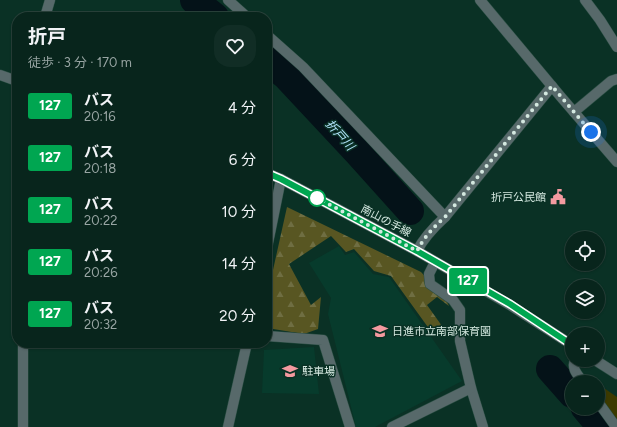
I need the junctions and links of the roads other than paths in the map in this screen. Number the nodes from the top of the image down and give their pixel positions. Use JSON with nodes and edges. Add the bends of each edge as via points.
{"nodes":[{"id":1,"x":50,"y":0,"type":"edge"},
{"id":2,"x":228,"y":0,"type":"edge"},
{"id":3,"x":480,"y":0,"type":"edge"},
{"id":4,"x":584,"y":0,"type":"edge"},
{"id":5,"x":46,"y":12,"type":"edge"},
{"id":6,"x":241,"y":12,"type":"edge"},
{"id":7,"x":272,"y":39,"type":"edge"},
{"id":8,"x":617,"y":47,"type":"edge"},
{"id":9,"x":0,"y":75,"type":"edge"},
{"id":10,"x":12,"y":79,"type":"edge"},
{"id":11,"x":617,"y":79,"type":"edge"},
{"id":12,"x":552,"y":86,"type":"junction"},
{"id":13,"x":574,"y":112,"type":"junction"},
{"id":14,"x":617,"y":162,"type":"edge"},
{"id":15,"x":272,"y":175,"type":"edge"},
{"id":16,"x":281,"y":179,"type":"junction"},
{"id":17,"x":445,"y":217,"type":"junction"},
{"id":18,"x":272,"y":223,"type":"edge"},
{"id":19,"x":417,"y":251,"type":"junction"},
{"id":20,"x":435,"y":262,"type":"junction"},
{"id":21,"x":272,"y":336,"type":"edge"},
{"id":22,"x":565,"y":340,"type":"edge"},
{"id":23,"x":23,"y":348,"type":"edge"},
{"id":24,"x":246,"y":348,"type":"edge"},
{"id":25,"x":605,"y":366,"type":"edge"},
{"id":26,"x":617,"y":374,"type":"edge"},
{"id":27,"x":471,"y":388,"type":"junction"},
{"id":28,"x":605,"y":412,"type":"edge"},
{"id":29,"x":23,"y":427,"type":"edge"},
{"id":30,"x":228,"y":427,"type":"edge"},
{"id":31,"x":350,"y":427,"type":"edge"},
{"id":32,"x":392,"y":427,"type":"edge"},
{"id":33,"x":483,"y":427,"type":"edge"},
{"id":34,"x":616,"y":427,"type":"edge"}],
"edges":[{"from":1,"to":5,"type":"street"},
{"from":2,"to":6,"type":"street"},
{"from":3,"to":12,"type":"street"},
{"from":4,"to":8,"type":"street"},
{"from":7,"to":17,"type":"street","via":[[303,67]]},
{"from":9,"to":10,"type":"street"},
{"from":11,"to":13,"type":"street","via":[[611,81]]},
{"from":12,"to":13,"type":"street"},
{"from":12,"to":17,"type":"street"},
{"from":13,"to":14,"type":"street"},
{"from":15,"to":16,"type":"street","name":"南山の手線"},
{"from":16,"to":18,"type":"street"},
{"from":16,"to":19,"type":"street","name":"南山の手線"},
{"from":17,"to":19,"type":"street","via":[[433,228]]},
{"from":19,"to":20,"type":"street","name":"南山の手線"},
{"from":20,"to":22,"type":"street","name":"南山の手線","via":[[510,304]]},
{"from":20,"to":27,"type":"street","via":[[429,274],[430,284],[453,300],[460,310],[460,341]]},
{"from":21,"to":31,"type":"street","via":[[323,340]]},
{"from":23,"to":29,"type":"street"},
{"from":24,"to":30,"type":"street"},
{"from":25,"to":26,"type":"street"},
{"from":27,"to":32,"type":"street"},
{"from":27,"to":33,"type":"street"},
{"from":28,"to":34,"type":"street"}]}
